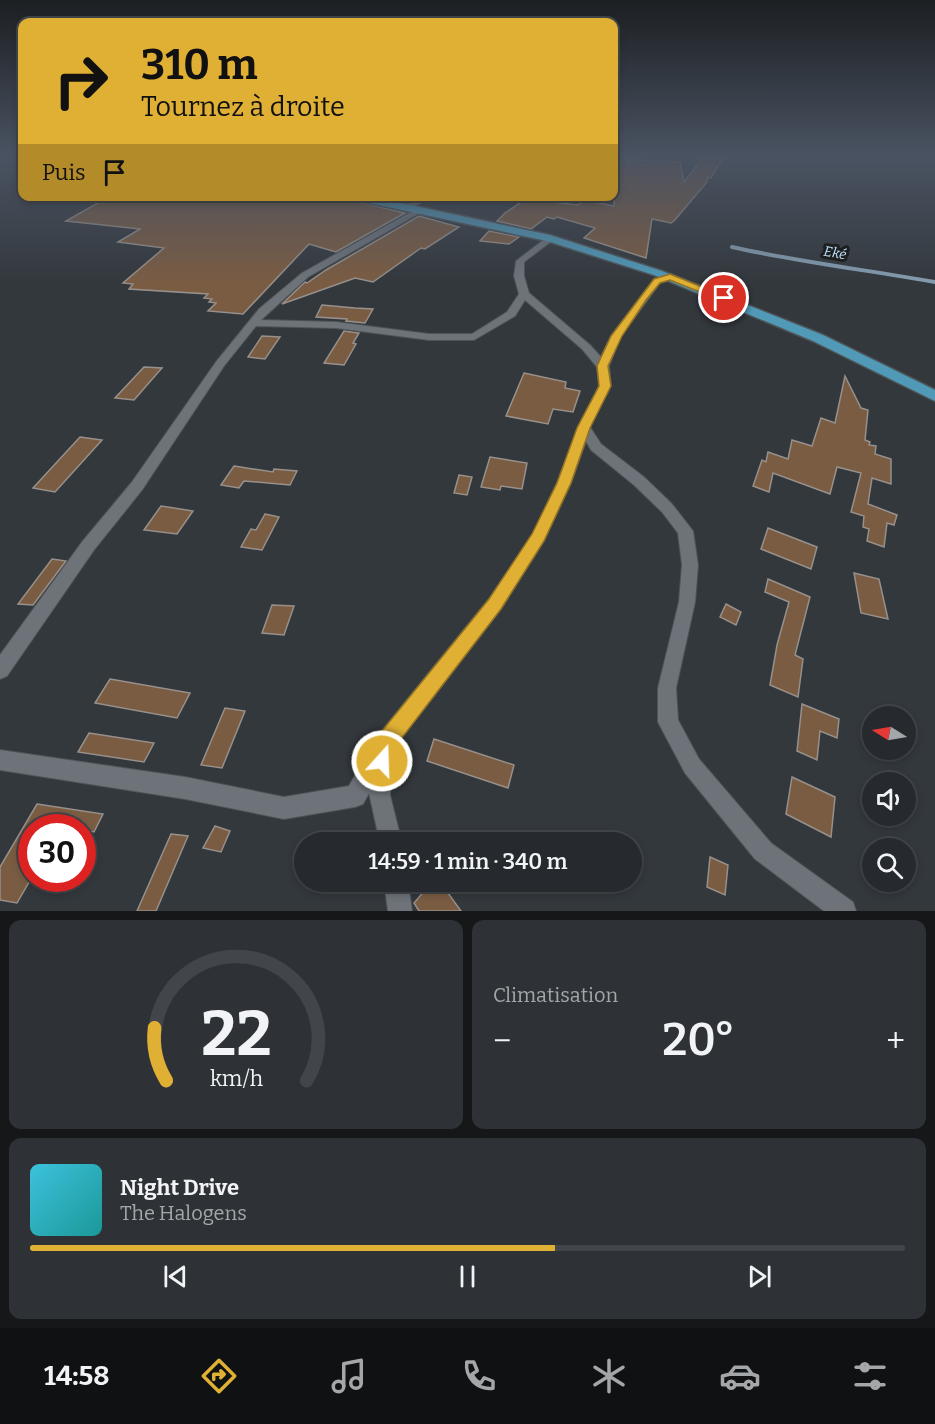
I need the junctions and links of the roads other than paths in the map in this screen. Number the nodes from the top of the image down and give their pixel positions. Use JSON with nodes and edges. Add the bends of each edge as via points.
{"nodes":[{"id":1,"x":370,"y":201,"type":"edge"},
{"id":2,"x":424,"y":201,"type":"edge"},
{"id":3,"x":413,"y":208,"type":"junction"},
{"id":4,"x":550,"y":238,"type":"junction"},
{"id":5,"x":670,"y":277,"type":"junction"},
{"id":6,"x":524,"y":294,"type":"junction"},
{"id":7,"x":253,"y":323,"type":"junction"},
{"id":8,"x":603,"y":366,"type":"junction"},
{"id":9,"x":935,"y":396,"type":"edge"},
{"id":10,"x":584,"y":428,"type":"junction"},
{"id":11,"x":0,"y":670,"type":"edge"},
{"id":12,"x":384,"y":744,"type":"junction"},
{"id":13,"x":0,"y":760,"type":"edge"},
{"id":14,"x":388,"y":832,"type":"edge"},
{"id":15,"x":397,"y":892,"type":"edge"},
{"id":16,"x":400,"y":911,"type":"edge"},
{"id":17,"x":844,"y":911,"type":"edge"}],
"edges":[{"from":1,"to":3,"type":"main road"},
{"from":2,"to":3,"type":"street"},
{"from":3,"to":4,"type":"main road"},
{"from":3,"to":7,"type":"street","via":[[305,275]]},
{"from":4,"to":5,"type":"main road"},
{"from":4,"to":6,"type":"street","via":[[520,261]]},
{"from":5,"to":8,"type":"street","via":[[657,281],[643,298],[616,336]]},
{"from":5,"to":9,"type":"main road","via":[[807,333]]},
{"from":6,"to":7,"type":"street","via":[[512,314],[474,337],[429,337],[336,325]]},
{"from":6,"to":8,"type":"street"},
{"from":7,"to":11,"type":"street"},
{"from":8,"to":10,"type":"street","via":[[605,386]]},
{"from":10,"to":12,"type":"street","via":[[538,537],[495,604]]},
{"from":10,"to":17,"type":"street","via":[[596,447],[639,481],[685,531],[689,584],[668,688],[668,722],[692,766],[763,851]]},
{"from":12,"to":13,"type":"street","via":[[355,796],[284,808],[185,788]]},
{"from":12,"to":14,"type":"street","via":[[379,795]]},
{"from":15,"to":16,"type":"street"}]}
